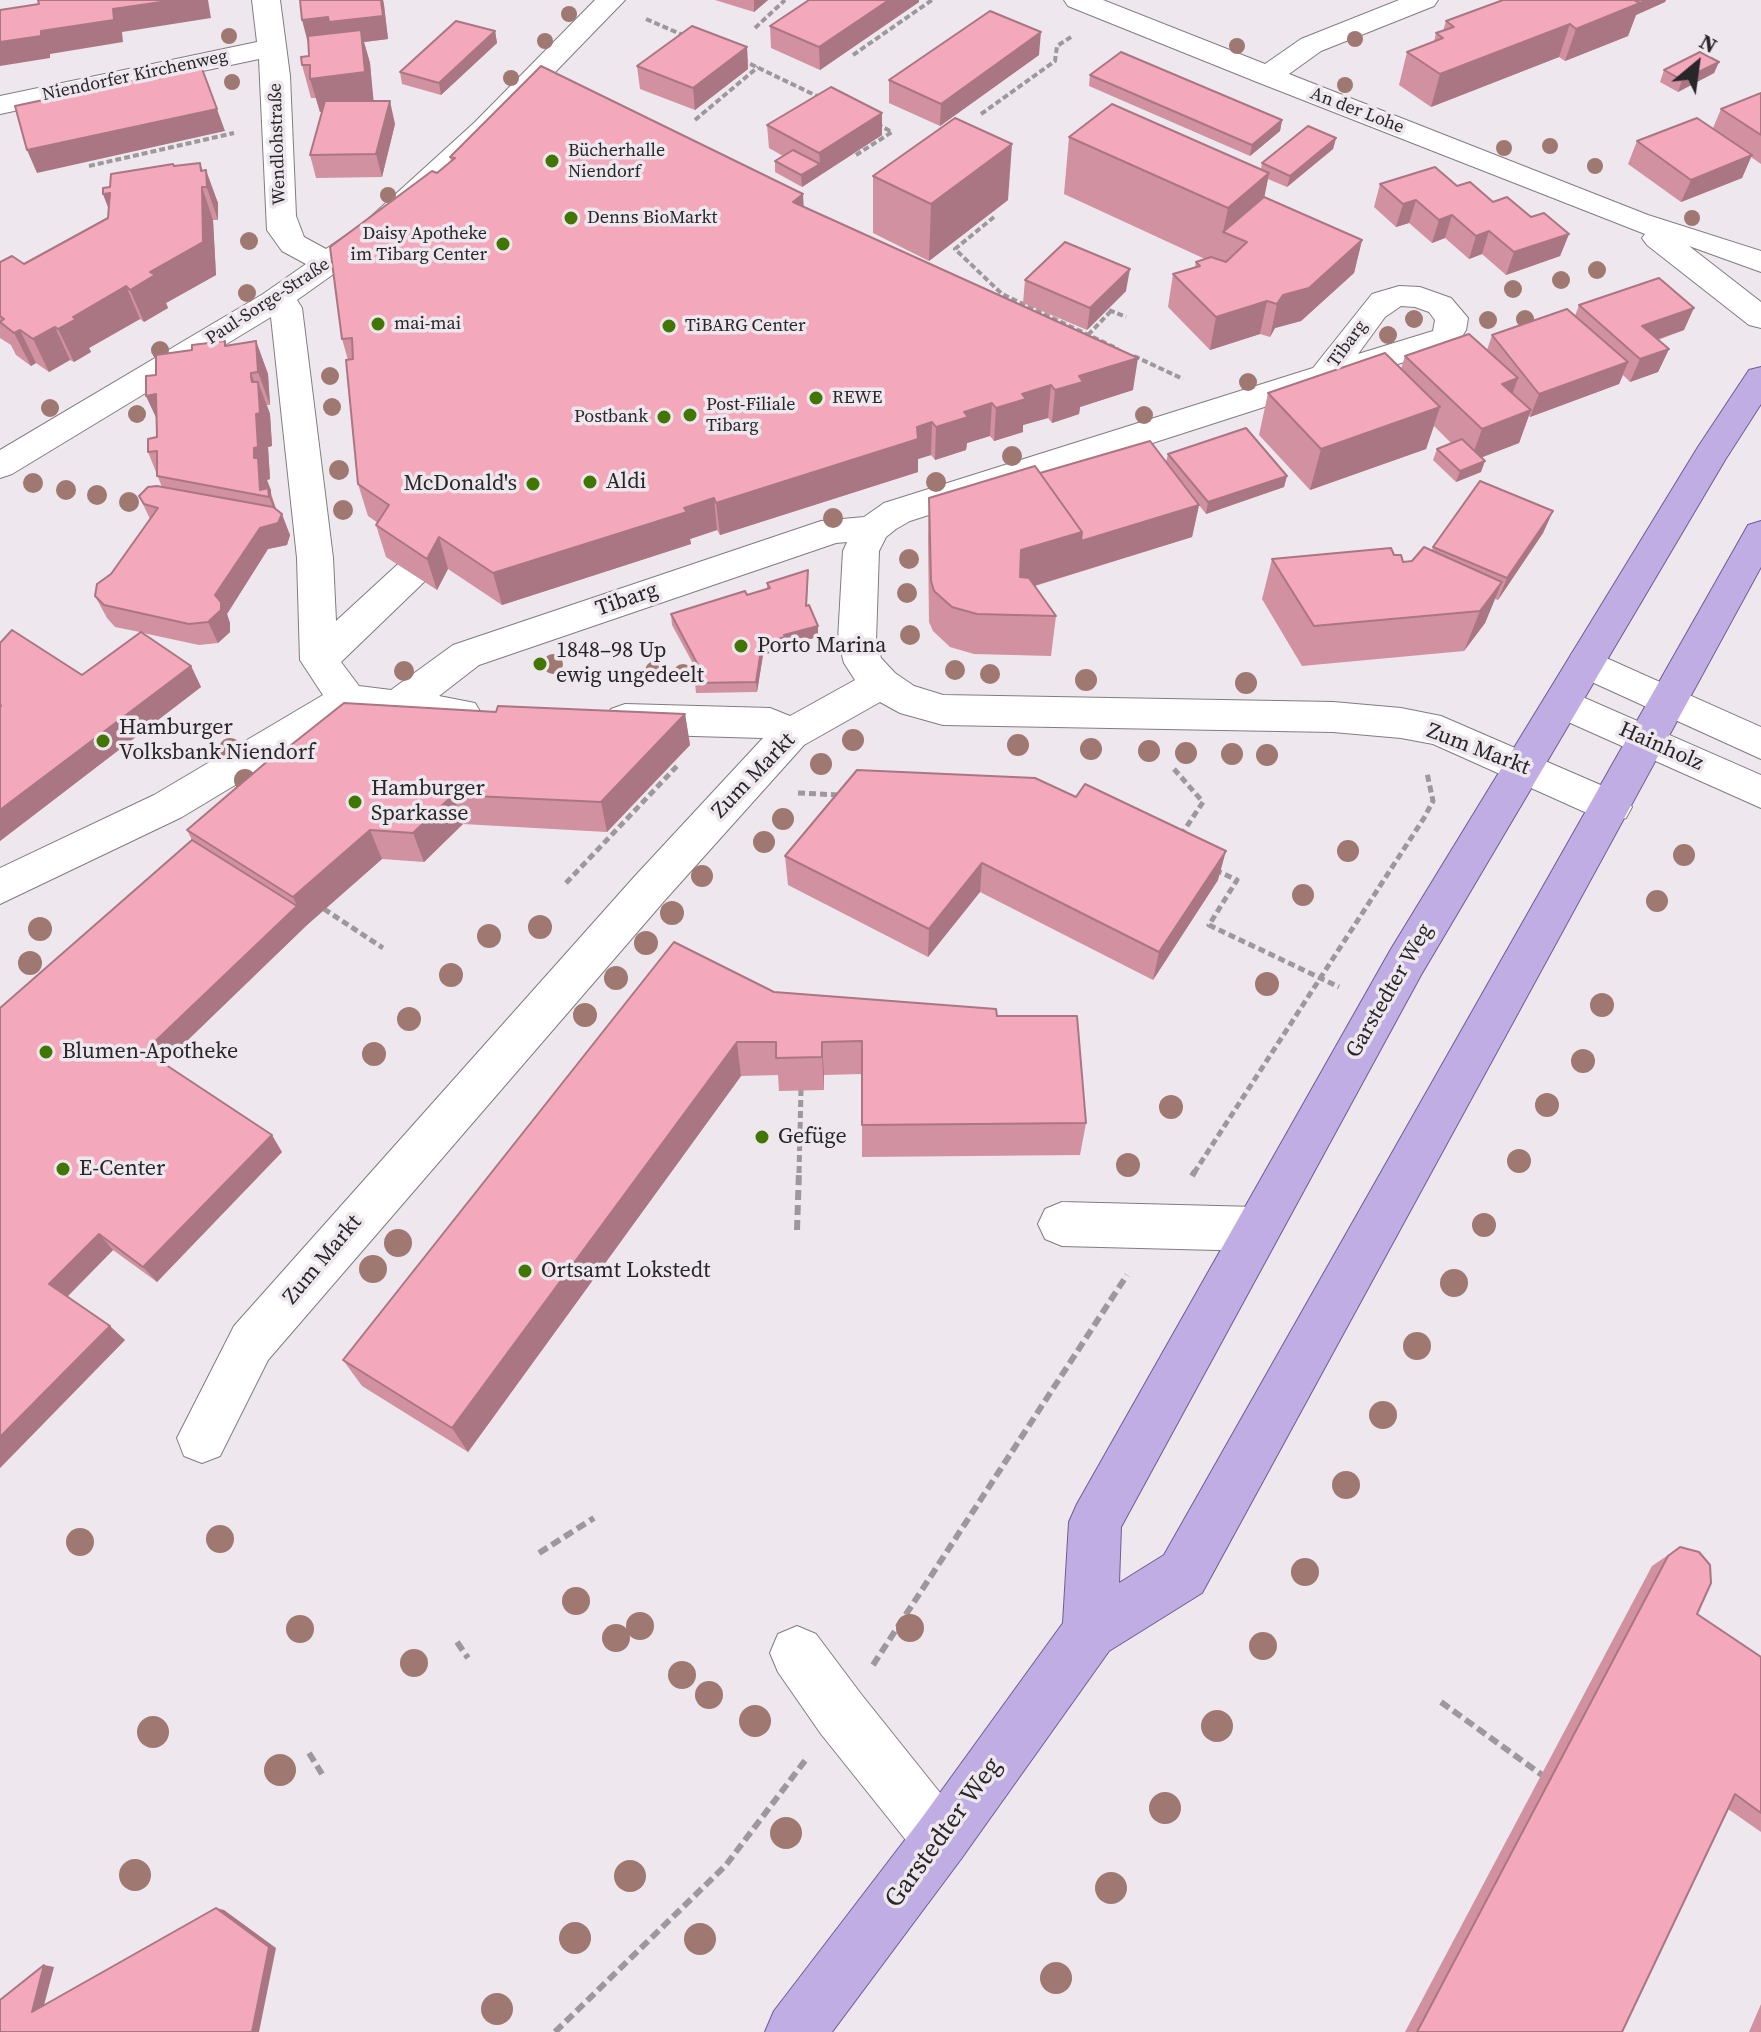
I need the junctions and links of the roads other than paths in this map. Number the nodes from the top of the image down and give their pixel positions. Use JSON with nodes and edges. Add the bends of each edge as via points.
{"nodes":[{"id":1,"x":266,"y":0,"type":"edge"},
{"id":2,"x":1078,"y":0,"type":"edge"},
{"id":3,"x":1424,"y":0,"type":"edge"},
{"id":4,"x":610,"y":2,"type":"edge"},
{"id":5,"x":271,"y":48,"type":"junction"},
{"id":6,"x":1267,"y":76,"type":"junction"},
{"id":7,"x":0,"y":105,"type":"edge"},
{"id":8,"x":1637,"y":222,"type":"junction"},
{"id":9,"x":1761,"y":235,"type":"edge"},
{"id":10,"x":1701,"y":240,"type":"junction"},
{"id":11,"x":1761,"y":262,"type":"edge"},
{"id":12,"x":328,"y":263,"type":"junction"},
{"id":13,"x":1761,"y":271,"type":"edge"},
{"id":14,"x":1761,"y":282,"type":"edge"},
{"id":15,"x":274,"y":301,"type":"junction"},
{"id":16,"x":1761,"y":318,"type":"edge"},
{"id":17,"x":1325,"y":376,"type":"edge"},
{"id":18,"x":1761,"y":378,"type":"edge"},
{"id":19,"x":0,"y":466,"type":"edge"},
{"id":20,"x":872,"y":529,"type":"junction"},
{"id":21,"x":1761,"y":534,"type":"edge"},
{"id":22,"x":411,"y":573,"type":"edge"},
{"id":23,"x":319,"y":660,"type":"junction"},
{"id":24,"x":1586,"y":663,"type":"junction"},
{"id":25,"x":881,"y":683,"type":"junction"},
{"id":26,"x":347,"y":699,"type":"junction"},
{"id":27,"x":1667,"y":701,"type":"junction"},
{"id":28,"x":1562,"y":703,"type":"junction"},
{"id":29,"x":397,"y":706,"type":"junction"},
{"id":30,"x":497,"y":715,"type":"edge"},
{"id":31,"x":593,"y":718,"type":"edge"},
{"id":32,"x":790,"y":734,"type":"junction"},
{"id":33,"x":1647,"y":740,"type":"junction"},
{"id":34,"x":1761,"y":744,"type":"edge"},
{"id":35,"x":1523,"y":765,"type":"junction"},
{"id":36,"x":1761,"y":792,"type":"edge"},
{"id":37,"x":1612,"y":807,"type":"junction"},
{"id":38,"x":0,"y":887,"type":"edge"},
{"id":39,"x":1062,"y":1224,"type":"dead end"},
{"id":40,"x":1256,"y":1229,"type":"junction"},
{"id":41,"x":202,"y":1438,"type":"dead end"},
{"id":42,"x":1090,"y":1632,"type":"junction"},
{"id":43,"x":797,"y":1653,"type":"dead end"},
{"id":44,"x":941,"y":1839,"type":"junction"},
{"id":45,"x":795,"y":2032,"type":"edge"}],
"edges":[{"from":1,"to":5,"type":"street","name":"Wendlohstraße"},
{"from":2,"to":6,"type":"street","name":"An der Lohe"},
{"from":3,"to":6,"type":"street","via":[[1311,45]]},
{"from":4,"to":12,"type":"street","name":"Paul-Sorge-Straße","via":[[417,193]]},
{"from":5,"to":7,"type":"street","name":"Niendorfer Kirchenweg"},
{"from":5,"to":12,"type":"street","name":"Wendlohstraße","via":[[283,230],[293,244]]},
{"from":6,"to":8,"type":"street","name":"An der Lohe"},
{"from":8,"to":10,"type":"street","name":"An der Lohe"},
{"from":8,"to":16,"type":"street","name":"An der Lohe"},
{"from":9,"to":10,"type":"street","via":[[1728,242]]},
{"from":10,"to":11,"type":"street","name":"An der Lohe"},
{"from":12,"to":15,"type":"street","name":"Paul-Sorge-Straße"},
{"from":13,"to":14,"type":"street","via":[[1721,255]]},
{"from":15,"to":19,"type":"street","name":"Paul-Sorge-Straße"},
{"from":15,"to":23,"type":"street","via":[[286,308],[315,558]]},
{"from":17,"to":20,"type":"street","name":"Tibarg","via":[[897,512]]},
{"from":18,"to":24,"type":"main road","name":"Garstedter Weg"},
{"from":20,"to":25,"type":"street","via":[[861,551],[857,640],[863,663]]},
{"from":20,"to":29,"type":"street","name":"Tibarg","via":[[834,530],[466,655]]},
{"from":21,"to":27,"type":"main road","name":"Garstedter Weg"},
{"from":22,"to":23,"type":"street"},
{"from":23,"to":26,"type":"street"},
{"from":24,"to":27,"type":"street","name":"Hainholz"},
{"from":24,"to":28,"type":"main road","name":"Garstedter Weg"},
{"from":25,"to":32,"type":"street","name":"Zum Markt"},
{"from":25,"to":35,"type":"street","name":"Zum Markt","via":[[914,703],[943,710],[1333,717],[1401,723],[1441,731]]},
{"from":26,"to":29,"type":"street"},
{"from":26,"to":38,"type":"street","via":[[168,806]]},
{"from":27,"to":33,"type":"main road","name":"Garstedter Weg"},
{"from":27,"to":34,"type":"street","name":"Hainholz"},
{"from":28,"to":33,"type":"street","name":"Hainholz"},
{"from":28,"to":35,"type":"main road","name":"Garstedter Weg"},
{"from":29,"to":30,"type":"street"},
{"from":31,"to":32,"type":"street","via":[[770,723]]},
{"from":32,"to":41,"type":"street","name":"Zum Markt","via":[[251,1343]]},
{"from":33,"to":36,"type":"street","name":"Hainholz"},
{"from":33,"to":37,"type":"main road","name":"Garstedter Weg"},
{"from":35,"to":37,"type":"street","name":"Zum Markt"},
{"from":35,"to":40,"type":"main road","name":"Garstedter Weg"},
{"from":37,"to":42,"type":"main road","name":"Garstedter Weg","via":[[1183,1574]]},
{"from":39,"to":40,"type":"street"},
{"from":40,"to":42,"type":"main road","name":"Garstedter Weg","via":[[1095,1522]]},
{"from":42,"to":44,"type":"main road","name":"Garstedter Weg"},
{"from":43,"to":44,"type":"street"},
{"from":44,"to":45,"type":"main road","name":"Garstedter Weg"}]}
